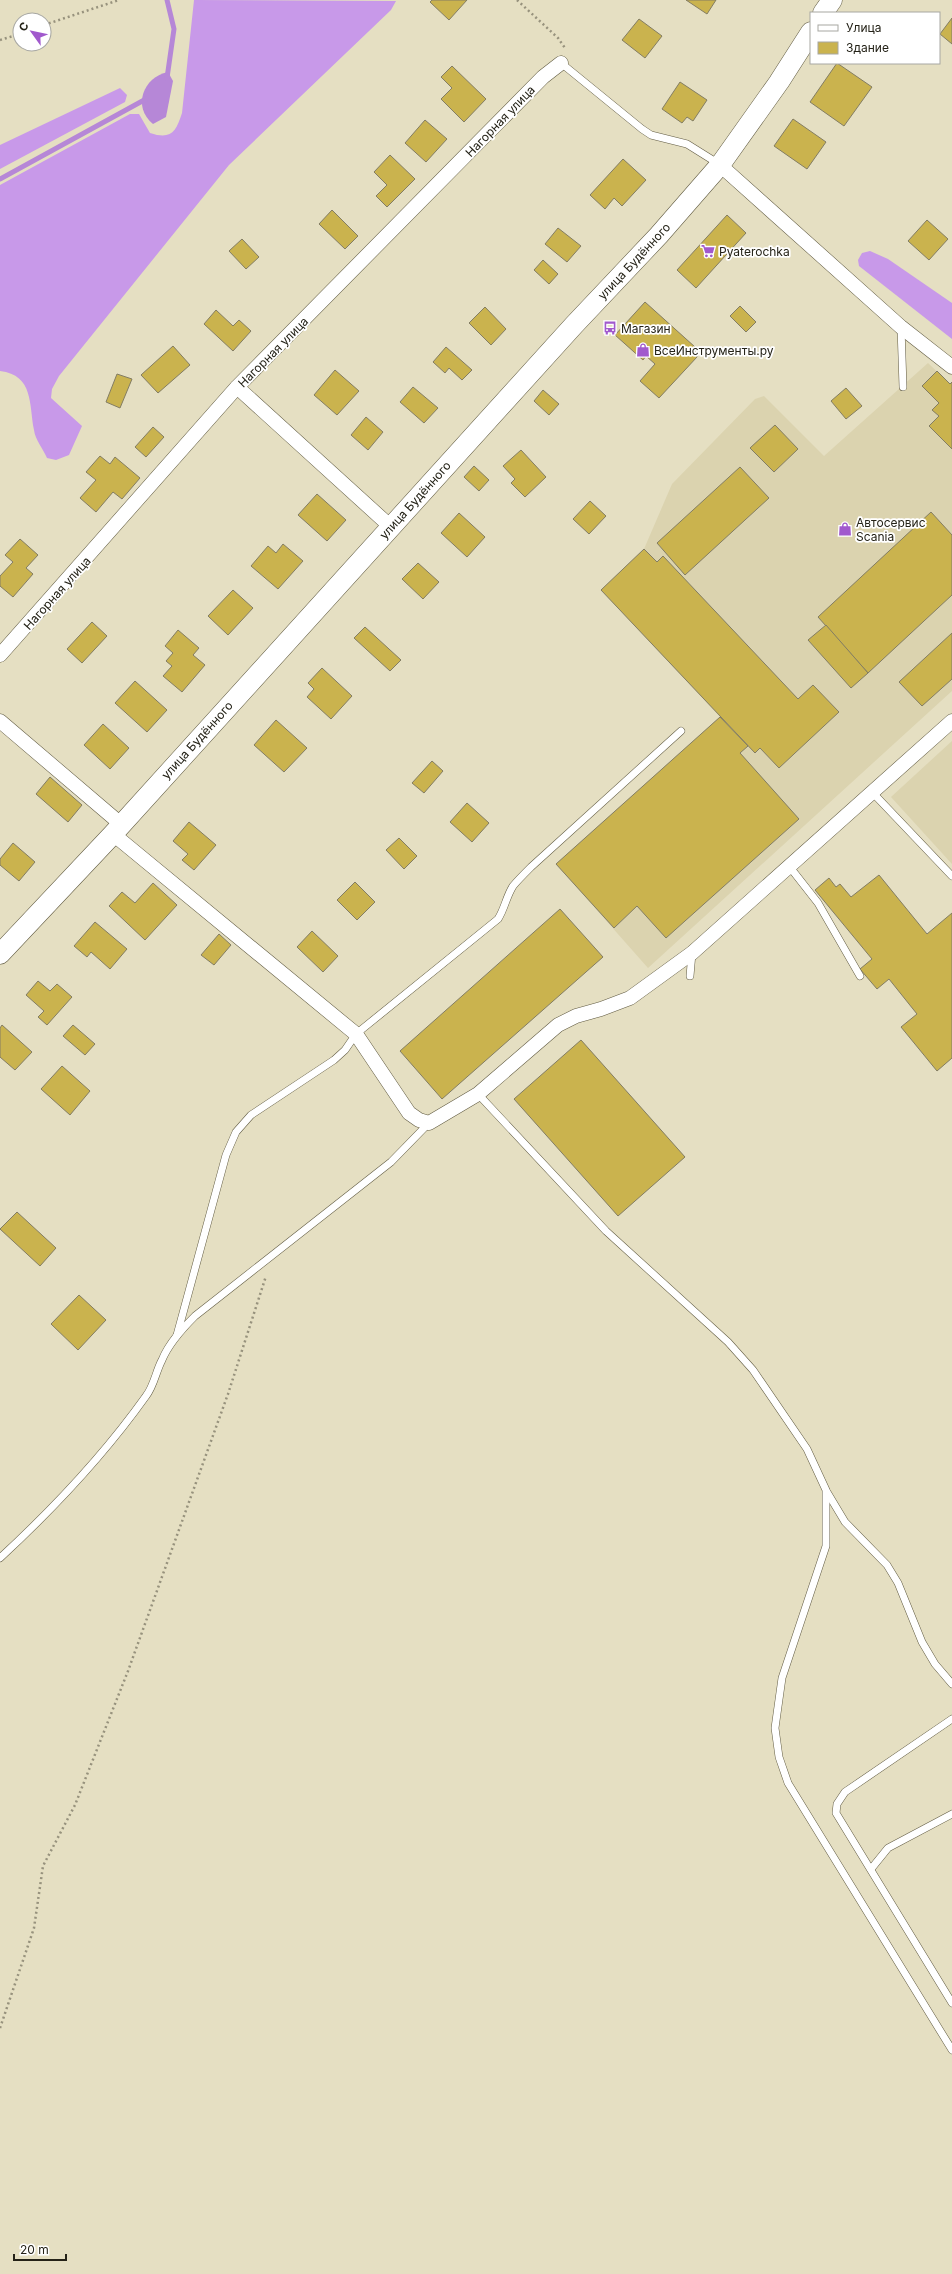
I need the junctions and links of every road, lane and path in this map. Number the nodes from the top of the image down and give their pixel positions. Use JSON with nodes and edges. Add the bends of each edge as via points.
{"nodes":[{"id":1,"x":119,"y":0,"type":"edge"},
{"id":2,"x":517,"y":0,"type":"edge"},
{"id":3,"x":832,"y":0,"type":"edge"},
{"id":4,"x":824,"y":12,"type":"edge"},
{"id":5,"x":52,"y":22,"type":"edge"},
{"id":6,"x":810,"y":34,"type":"edge"},
{"id":7,"x":12,"y":36,"type":"edge"},
{"id":8,"x":0,"y":40,"type":"edge"},
{"id":9,"x":561,"y":63,"type":"junction"},
{"id":10,"x":720,"y":165,"type":"junction"},
{"id":11,"x":901,"y":327,"type":"junction"},
{"id":12,"x":952,"y":367,"type":"edge"},
{"id":13,"x":238,"y":387,"type":"junction"},
{"id":14,"x":903,"y":387,"type":"dead end"},
{"id":15,"x":391,"y":527,"type":"junction"},
{"id":16,"x":0,"y":655,"type":"edge"},
{"id":17,"x":0,"y":721,"type":"edge"},
{"id":18,"x":952,"y":721,"type":"edge"},
{"id":19,"x":681,"y":731,"type":"dead end"},
{"id":20,"x":872,"y":792,"type":"junction"},
{"id":21,"x":117,"y":829,"type":"junction"},
{"id":22,"x":789,"y":866,"type":"junction"},
{"id":23,"x":952,"y":876,"type":"edge"},
{"id":24,"x":692,"y":953,"type":"junction"},
{"id":25,"x":0,"y":954,"type":"edge"},
{"id":26,"x":690,"y":976,"type":"dead end"},
{"id":27,"x":860,"y":976,"type":"dead end"},
{"id":28,"x":356,"y":1034,"type":"junction"},
{"id":29,"x":478,"y":1094,"type":"junction"},
{"id":30,"x":429,"y":1123,"type":"junction"},
{"id":31,"x":273,"y":1256,"type":"junction"},
{"id":32,"x":177,"y":1335,"type":"junction"},
{"id":33,"x":826,"y":1490,"type":"junction"},
{"id":34,"x":0,"y":1558,"type":"edge"},
{"id":35,"x":952,"y":1684,"type":"edge"},
{"id":36,"x":952,"y":1719,"type":"edge"},
{"id":37,"x":952,"y":1814,"type":"edge"},
{"id":38,"x":871,"y":1869,"type":"junction"},
{"id":39,"x":952,"y":2003,"type":"edge"},
{"id":40,"x":0,"y":2028,"type":"edge"},
{"id":41,"x":952,"y":2050,"type":"edge"}],
"edges":[{"from":1,"to":5,"type":"path"},
{"from":2,"to":9,"type":"path","via":[[558,38],[567,52]]},
{"from":3,"to":4,"type":"main road"},
{"from":6,"to":10,"type":"main road","name":"улица Будённого"},
{"from":7,"to":8,"type":"path"},
{"from":9,"to":10,"type":"lane","via":[[651,135],[687,144]]},
{"from":9,"to":13,"type":"street","name":"Нагорная улица","via":[[543,77]]},
{"from":10,"to":11,"type":"street"},
{"from":10,"to":15,"type":"main road","name":"улица Будённого","via":[[659,236],[574,325]]},
{"from":11,"to":12,"type":"street"},
{"from":11,"to":14,"type":"lane"},
{"from":13,"to":15,"type":"street"},
{"from":13,"to":16,"type":"street","name":"Нагорная улица"},
{"from":15,"to":21,"type":"main road","name":"улица Будённого"},
{"from":17,"to":21,"type":"street"},
{"from":18,"to":20,"type":"street"},
{"from":19,"to":28,"type":"lane","via":[[531,867],[513,886],[504,910],[498,918]]},
{"from":20,"to":22,"type":"street"},
{"from":20,"to":23,"type":"lane"},
{"from":21,"to":25,"type":"main road","name":"улица Будённого"},
{"from":21,"to":28,"type":"street"},
{"from":22,"to":24,"type":"street"},
{"from":22,"to":27,"type":"lane","via":[[818,903]]},
{"from":24,"to":26,"type":"lane"},
{"from":24,"to":29,"type":"street","via":[[630,998],[576,1016],[558,1025]]},
{"from":28,"to":30,"type":"street","via":[[409,1113]]},
{"from":28,"to":32,"type":"lane","via":[[334,1060],[251,1115],[236,1132],[226,1155]]},
{"from":29,"to":30,"type":"street"},
{"from":29,"to":33,"type":"lane","via":[[606,1232],[728,1342],[748,1365],[807,1449]]},
{"from":30,"to":31,"type":"lane","via":[[392,1162]]},
{"from":31,"to":32,"type":"lane","via":[[195,1316]]},
{"from":31,"to":40,"type":"path","via":[[228,1394],[128,1671],[75,1805],[43,1866],[34,1928]]},
{"from":32,"to":34,"type":"lane","via":[[162,1358],[148,1394],[128,1421],[53,1506]]},
{"from":33,"to":35,"type":"lane","via":[[845,1522],[886,1566],[898,1583],[922,1642],[935,1664]]},
{"from":33,"to":41,"type":"lane","via":[[826,1546],[782,1678],[775,1728],[778,1757],[788,1783]]},
{"from":36,"to":38,"type":"lane","via":[[845,1792],[838,1804],[838,1820]]},
{"from":37,"to":38,"type":"lane","via":[[888,1848]]},
{"from":38,"to":39,"type":"lane"}]}
